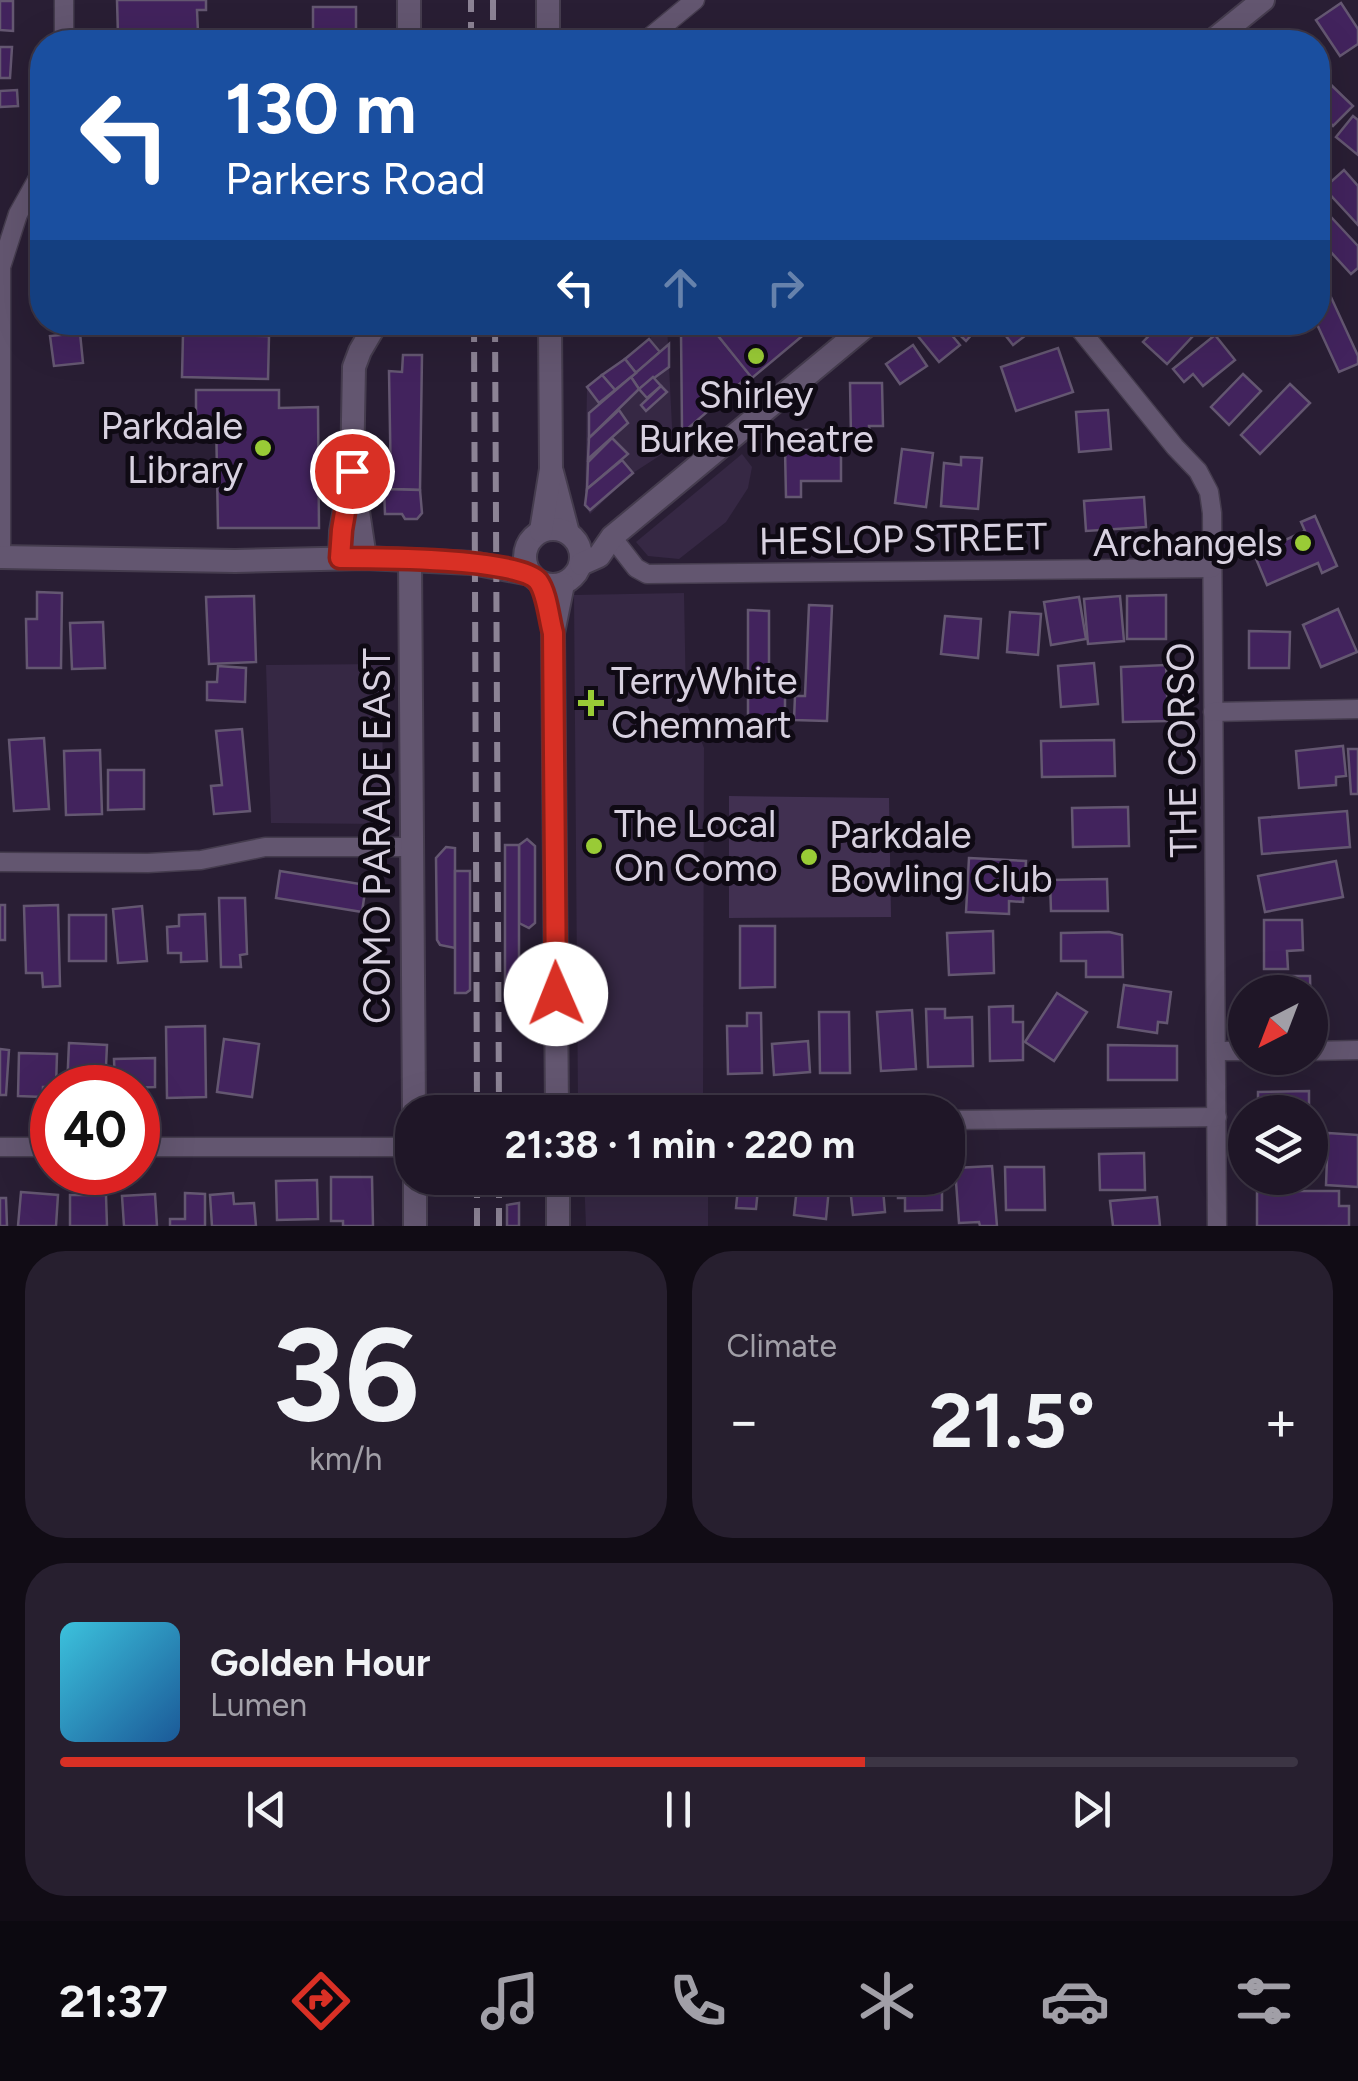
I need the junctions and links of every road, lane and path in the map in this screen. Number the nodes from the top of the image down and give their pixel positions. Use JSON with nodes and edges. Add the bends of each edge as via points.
{"nodes":[{"id":1,"x":64,"y":0,"type":"edge"},
{"id":2,"x":409,"y":0,"type":"edge"},
{"id":3,"x":548,"y":0,"type":"edge"},
{"id":4,"x":695,"y":0,"type":"edge"},
{"id":5,"x":1263,"y":0,"type":"edge"},
{"id":6,"x":64,"y":30,"type":"edge"},
{"id":7,"x":409,"y":30,"type":"edge"},
{"id":8,"x":548,"y":30,"type":"edge"},
{"id":9,"x":659,"y":30,"type":"edge"},
{"id":10,"x":1226,"y":30,"type":"edge"},
{"id":11,"x":30,"y":192,"type":"edge"},
{"id":12,"x":371,"y":335,"type":"edge"},
{"id":13,"x":550,"y":335,"type":"edge"},
{"id":14,"x":855,"y":335,"type":"edge"},
{"id":15,"x":1085,"y":335,"type":"edge"},
{"id":16,"x":551,"y":469,"type":"junction"},
{"id":17,"x":352,"y":471,"type":"junction"},
{"id":18,"x":570,"y":535,"type":"junction"},
{"id":19,"x":534,"y":537,"type":"junction"},
{"id":20,"x":612,"y":537,"type":"junction"},
{"id":21,"x":0,"y":557,"type":"edge"},
{"id":22,"x":340,"y":558,"type":"junction"},
{"id":23,"x":365,"y":558,"type":"junction"},
{"id":24,"x":410,"y":560,"type":"junction"},
{"id":25,"x":472,"y":563,"type":"junction"},
{"id":26,"x":581,"y":564,"type":"junction"},
{"id":27,"x":1212,"y":568,"type":"junction"},
{"id":28,"x":544,"y":580,"type":"junction"},
{"id":29,"x":1358,"y":708,"type":"edge"},
{"id":30,"x":1213,"y":712,"type":"junction"},
{"id":31,"x":412,"y":847,"type":"junction"},
{"id":32,"x":0,"y":862,"type":"edge"},
{"id":33,"x":1358,"y":1050,"type":"edge"},
{"id":34,"x":1218,"y":1051,"type":"junction"},
{"id":35,"x":1228,"y":1051,"type":"edge"},
{"id":36,"x":1328,"y":1051,"type":"edge"},
{"id":37,"x":414,"y":1095,"type":"edge"},
{"id":38,"x":557,"y":1095,"type":"edge"},
{"id":39,"x":1217,"y":1117,"type":"junction"},
{"id":40,"x":965,"y":1120,"type":"edge"},
{"id":41,"x":0,"y":1147,"type":"edge"},
{"id":42,"x":30,"y":1147,"type":"edge"},
{"id":43,"x":160,"y":1147,"type":"edge"},
{"id":44,"x":395,"y":1147,"type":"edge"},
{"id":45,"x":414,"y":1195,"type":"edge"},
{"id":46,"x":558,"y":1195,"type":"edge"},
{"id":47,"x":415,"y":1226,"type":"edge"},
{"id":48,"x":558,"y":1226,"type":"edge"},
{"id":49,"x":1217,"y":1226,"type":"edge"}],
"edges":[{"from":1,"to":6,"type":"street"},
{"from":2,"to":7,"type":"street"},
{"from":3,"to":8,"type":"street"},
{"from":4,"to":9,"type":"street"},
{"from":5,"to":10,"type":"street"},
{"from":11,"to":21,"type":"street","via":[[1,267]]},
{"from":12,"to":17,"type":"street","via":[[354,367]]},
{"from":13,"to":16,"type":"street"},
{"from":14,"to":20,"type":"street"},
{"from":15,"to":27,"type":"street","name":"THE CORSO","via":[[1198,471],[1211,503]]},
{"from":16,"to":18,"type":"street"},
{"from":16,"to":19,"type":"street"},
{"from":17,"to":22,"type":"street"},
{"from":17,"to":23,"type":"street"},
{"from":18,"to":19,"type":"street","via":[[550,529]]},
{"from":18,"to":20,"type":"street"},
{"from":18,"to":26,"type":"street"},
{"from":19,"to":25,"type":"street"},
{"from":19,"to":28,"type":"street","via":[[524,559]]},
{"from":20,"to":26,"type":"street","via":[[599,556]]},
{"from":20,"to":27,"type":"street","name":"HESLOP STREET","via":[[647,574]]},
{"from":21,"to":22,"type":"street"},
{"from":22,"to":23,"type":"street"},
{"from":23,"to":24,"type":"street"},
{"from":24,"to":25,"type":"street"},
{"from":24,"to":31,"type":"street","name":"COMO PARADE EAST"},
{"from":25,"to":28,"type":"street"},
{"from":26,"to":28,"type":"street","via":[[571,579]]},
{"from":27,"to":30,"type":"street","name":"THE CORSO"},
{"from":28,"to":38,"type":"street","via":[[553,633]]},
{"from":29,"to":30,"type":"street"},
{"from":30,"to":34,"type":"street","name":"THE CORSO"},
{"from":31,"to":32,"type":"street","via":[[265,847],[148,863]]},
{"from":31,"to":37,"type":"street","name":"COMO PARADE EAST"},
{"from":33,"to":36,"type":"street"},
{"from":34,"to":35,"type":"street"},
{"from":34,"to":39,"type":"street","name":"THE CORSO"},
{"from":39,"to":40,"type":"street"},
{"from":39,"to":49,"type":"street","name":"THE CORSO"},
{"from":41,"to":42,"type":"street"},
{"from":43,"to":44,"type":"street"},
{"from":45,"to":47,"type":"street"},
{"from":46,"to":48,"type":"street"}]}
